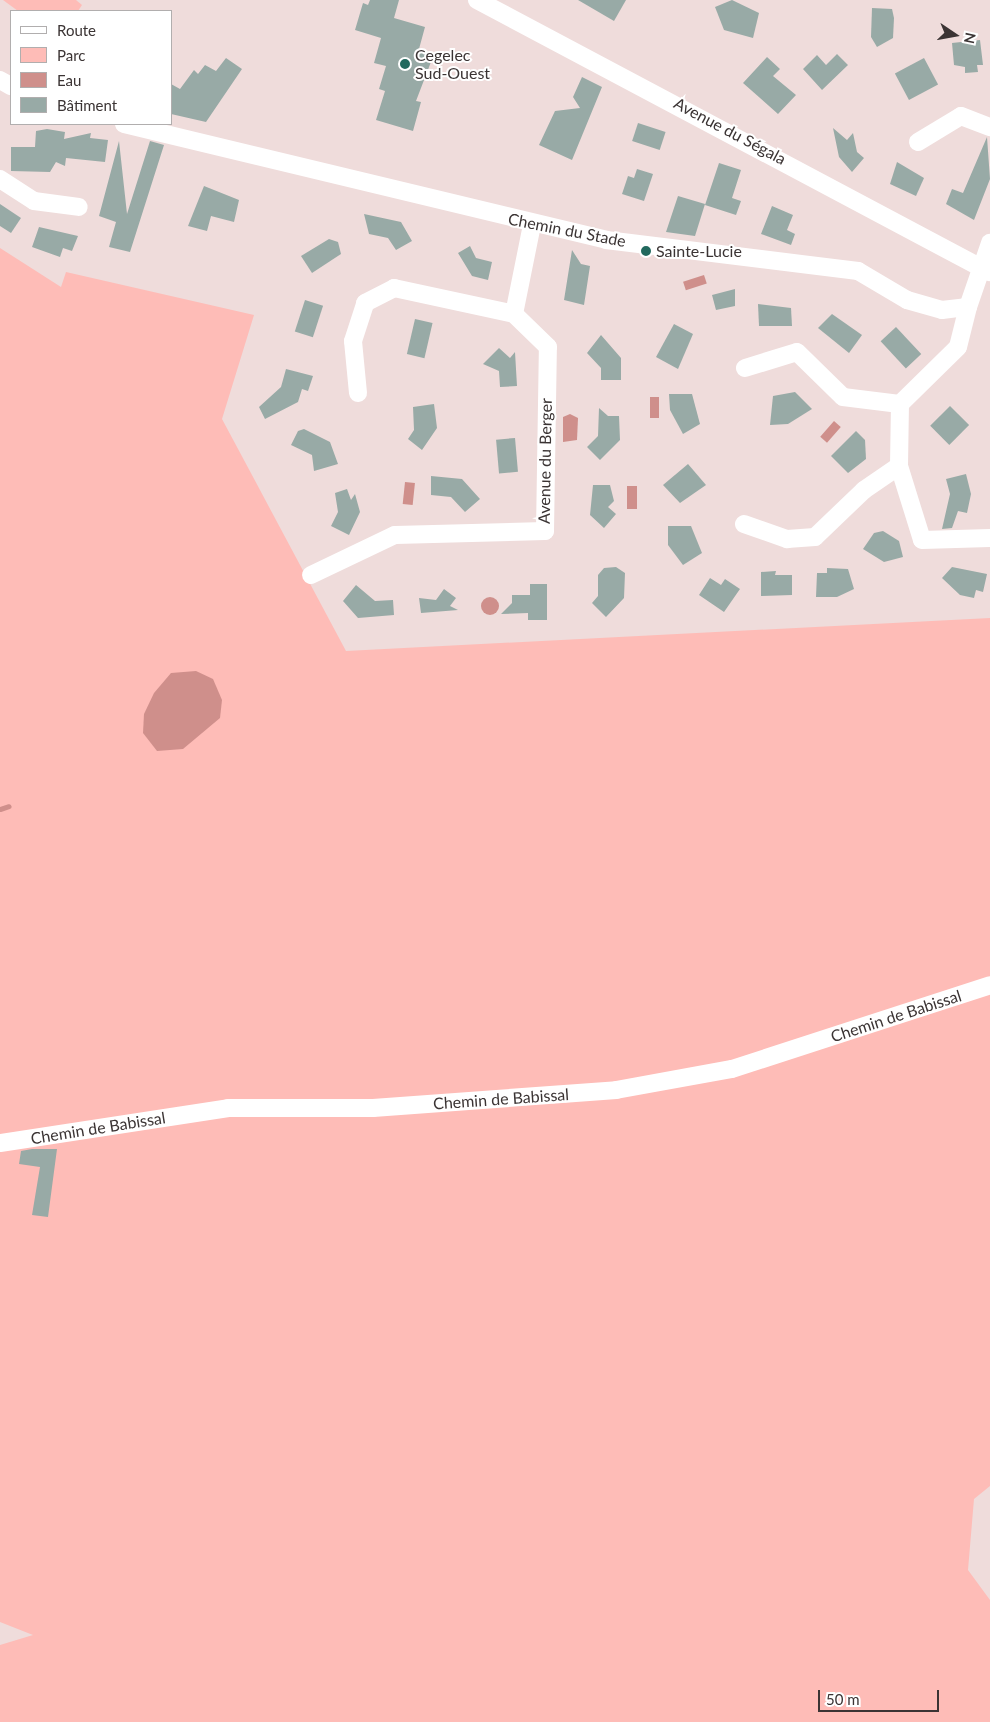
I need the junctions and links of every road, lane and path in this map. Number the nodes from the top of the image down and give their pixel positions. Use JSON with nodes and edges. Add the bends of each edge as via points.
{"nodes":[{"id":1,"x":477,"y":0,"type":"edge"},
{"id":2,"x":128,"y":125,"type":"edge"},
{"id":3,"x":990,"y":127,"type":"edge"},
{"id":4,"x":918,"y":142,"type":"dead end"},
{"id":5,"x":0,"y":179,"type":"edge"},
{"id":6,"x":79,"y":207,"type":"dead end"},
{"id":7,"x":532,"y":225,"type":"junction"},
{"id":8,"x":990,"y":244,"type":"edge"},
{"id":9,"x":985,"y":269,"type":"edge"},
{"id":10,"x":968,"y":307,"type":"junction"},
{"id":11,"x":514,"y":314,"type":"junction"},
{"id":12,"x":745,"y":368,"type":"dead end"},
{"id":13,"x":358,"y":393,"type":"dead end"},
{"id":14,"x":900,"y":404,"type":"junction"},
{"id":15,"x":899,"y":466,"type":"junction"},
{"id":16,"x":744,"y":524,"type":"dead end"},
{"id":17,"x":990,"y":538,"type":"edge"},
{"id":18,"x":311,"y":575,"type":"dead end"},
{"id":19,"x":990,"y":985,"type":"edge"},
{"id":20,"x":0,"y":1142,"type":"edge"}],
"edges":[{"from":1,"to":9,"type":"street","name":"Avenue du Ségala"},
{"from":2,"to":7,"type":"street","name":"Chemin du Stade"},
{"from":3,"to":4,"type":"street","via":[[961,116]]},
{"from":5,"to":6,"type":"street","via":[[34,201]]},
{"from":7,"to":10,"type":"street","name":"Chemin du Stade","via":[[606,240],[858,271],[907,300],[942,310]]},
{"from":7,"to":11,"type":"street"},
{"from":8,"to":9,"type":"street"},
{"from":9,"to":10,"type":"street"},
{"from":10,"to":14,"type":"street","via":[[958,347]]},
{"from":11,"to":13,"type":"street","via":[[394,288],[365,303],[353,341]]},
{"from":11,"to":18,"type":"street","name":"Avenue du Berger","via":[[548,347],[545,531],[395,535]]},
{"from":12,"to":14,"type":"street","via":[[797,352],[843,397]]},
{"from":14,"to":15,"type":"street"},
{"from":15,"to":16,"type":"street","via":[[864,490],[815,537],[786,539]]},
{"from":15,"to":17,"type":"street","via":[[922,540]]},
{"from":19,"to":20,"type":"street","name":"Chemin de Babissal","via":[[732,1069],[616,1090],[374,1108],[228,1108]]}]}
